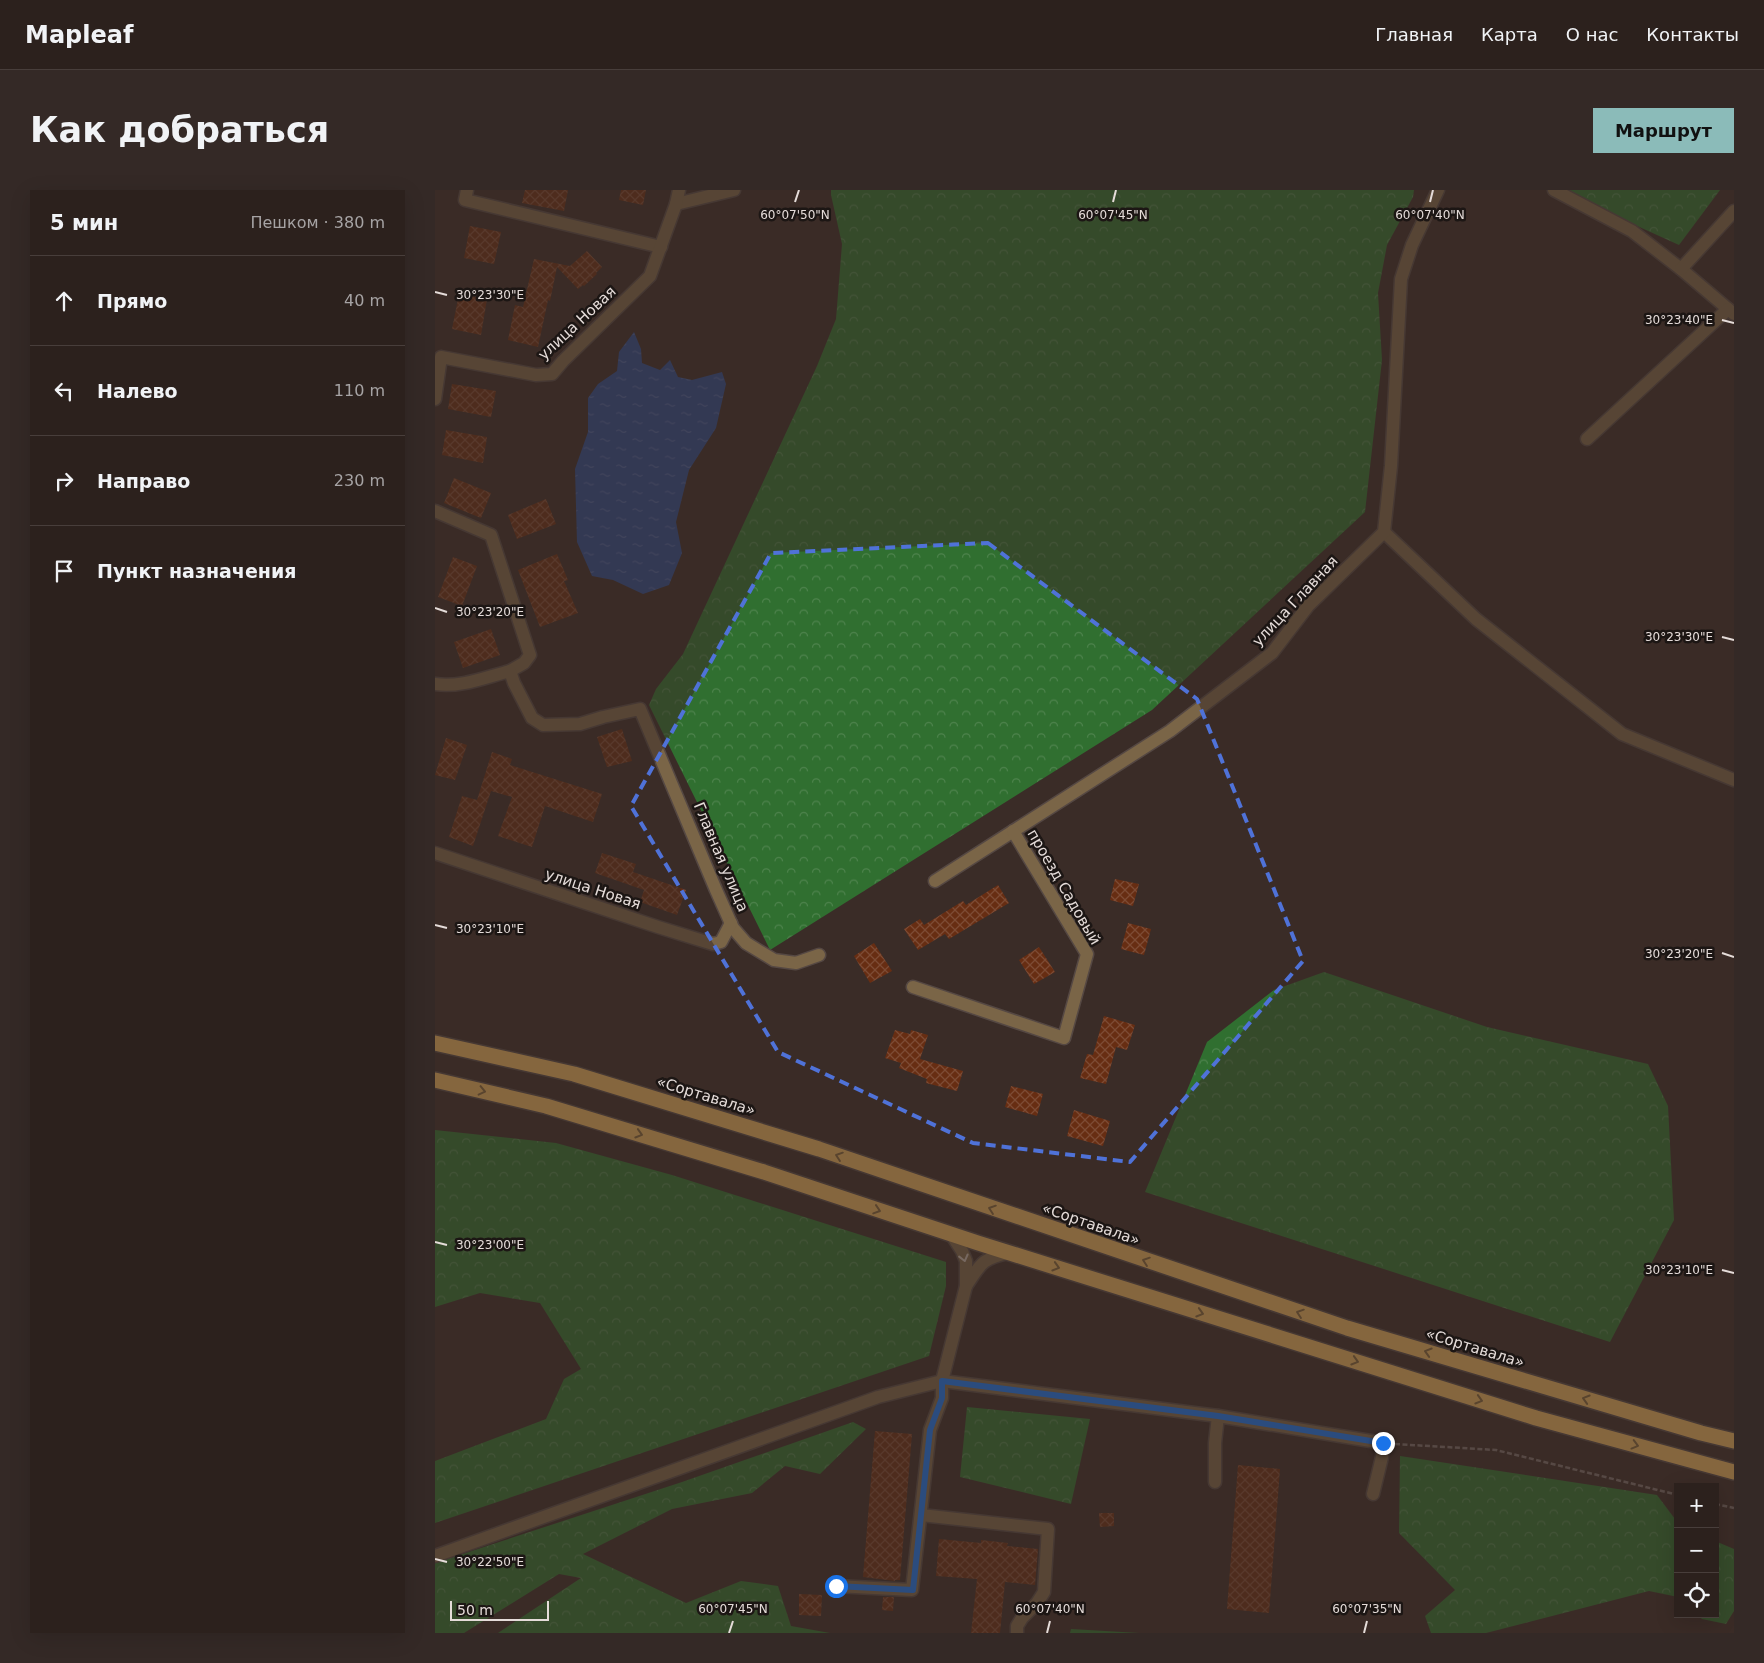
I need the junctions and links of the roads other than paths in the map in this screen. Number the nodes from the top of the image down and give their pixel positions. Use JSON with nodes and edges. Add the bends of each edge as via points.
{"nodes":[{"id":1,"x":467,"y":190,"type":"edge"},
{"id":2,"x":679,"y":190,"type":"edge"},
{"id":3,"x":734,"y":190,"type":"edge"},
{"id":4,"x":1438,"y":190,"type":"edge"},
{"id":5,"x":1554,"y":190,"type":"edge"},
{"id":6,"x":676,"y":204,"type":"junction"},
{"id":7,"x":1734,"y":211,"type":"edge"},
{"id":8,"x":661,"y":247,"type":"junction"},
{"id":9,"x":1681,"y":269,"type":"junction"},
{"id":10,"x":1731,"y":312,"type":"edge"},
{"id":11,"x":435,"y":399,"type":"edge"},
{"id":12,"x":1587,"y":439,"type":"dead end"},
{"id":13,"x":435,"y":511,"type":"edge"},
{"id":14,"x":1384,"y":532,"type":"junction"},
{"id":15,"x":509,"y":670,"type":"junction"},
{"id":16,"x":435,"y":684,"type":"edge"},
{"id":17,"x":1734,"y":780,"type":"edge"},
{"id":18,"x":1013,"y":831,"type":"junction"},
{"id":19,"x":435,"y":854,"type":"edge"},
{"id":20,"x":935,"y":881,"type":"dead end"},
{"id":21,"x":731,"y":923,"type":"junction"},
{"id":22,"x":819,"y":956,"type":"dead end"},
{"id":23,"x":913,"y":987,"type":"dead end"},
{"id":24,"x":435,"y":1043,"type":"edge"},
{"id":25,"x":435,"y":1080,"type":"edge"},
{"id":26,"x":951,"y":1234,"type":"junction"},
{"id":27,"x":1009,"y":1252,"type":"junction"},
{"id":28,"x":966,"y":1286,"type":"junction"},
{"id":29,"x":942,"y":1381,"type":"junction"},
{"id":30,"x":1218,"y":1416,"type":"junction"},
{"id":31,"x":1734,"y":1441,"type":"edge"},
{"id":32,"x":1734,"y":1472,"type":"edge"},
{"id":33,"x":1215,"y":1482,"type":"dead end"},
{"id":34,"x":1373,"y":1494,"type":"dead end"},
{"id":35,"x":921,"y":1515,"type":"junction"},
{"id":36,"x":435,"y":1556,"type":"edge"},
{"id":37,"x":836,"y":1586,"type":"dead end"},
{"id":38,"x":1017,"y":1633,"type":"edge"}],
"edges":[{"from":1,"to":8,"type":"street","via":[[465,200]]},
{"from":2,"to":6,"type":"street","name":"улица Новая"},
{"from":3,"to":6,"type":"street"},
{"from":4,"to":14,"type":"street","via":[[1412,245],[1401,279],[1391,466]]},
{"from":5,"to":9,"type":"street","via":[[1633,231]]},
{"from":6,"to":8,"type":"street","name":"улица Новая"},
{"from":7,"to":9,"type":"street"},
{"from":8,"to":11,"type":"street","name":"улица Новая","via":[[650,276],[552,374],[536,375],[441,357]]},
{"from":9,"to":10,"type":"street"},
{"from":10,"to":12,"type":"street"},
{"from":13,"to":15,"type":"street","via":[[491,535],[530,655],[524,663]]},
{"from":14,"to":17,"type":"street","via":[[1476,619],[1622,734]]},
{"from":14,"to":18,"type":"street","name":"улица Главная","via":[[1308,606],[1272,652],[1170,731]]},
{"from":15,"to":16,"type":"street","via":[[461,684]]},
{"from":15,"to":21,"type":"street","name":"Главная улица","via":[[532,718],[543,726],[580,724],[640,709]]},
{"from":18,"to":20,"type":"street","name":"улица Главная"},
{"from":18,"to":23,"type":"street","name":"проезд Садовый","via":[[1087,954],[1064,1038]]},
{"from":19,"to":21,"type":"street","name":"улица Новая","via":[[713,944],[721,942]]},
{"from":21,"to":22,"type":"street","name":"Главная улица","via":[[746,943],[774,960],[796,963]]},
{"from":31,"to":24,"type":"highway","name":"«Сортавала»","one_way":true,"via":[[1347,1328],[819,1149],[593,1079]]},
{"from":25,"to":26,"type":"highway","one_way":true,"via":[[546,1106],[764,1172]]},
{"from":26,"to":27,"type":"highway"},
{"from":26,"to":28,"type":"street","one_way":true,"via":[[963,1251]]},
{"from":27,"to":28,"type":"street","via":[[990,1257],[980,1265]]},
{"from":27,"to":32,"type":"highway","one_way":true,"via":[[1536,1418]]},
{"from":28,"to":29,"type":"street"},
{"from":29,"to":30,"type":"street"},
{"from":29,"to":35,"type":"street","via":[[942,1398],[930,1430]]},
{"from":29,"to":36,"type":"street","via":[[879,1397]]},
{"from":30,"to":33,"type":"street"},
{"from":30,"to":34,"type":"street","via":[[1383,1443]]},
{"from":35,"to":37,"type":"street","via":[[913,1590]]},
{"from":35,"to":38,"type":"street","via":[[1048,1528],[1044,1592],[1017,1626]]}]}
